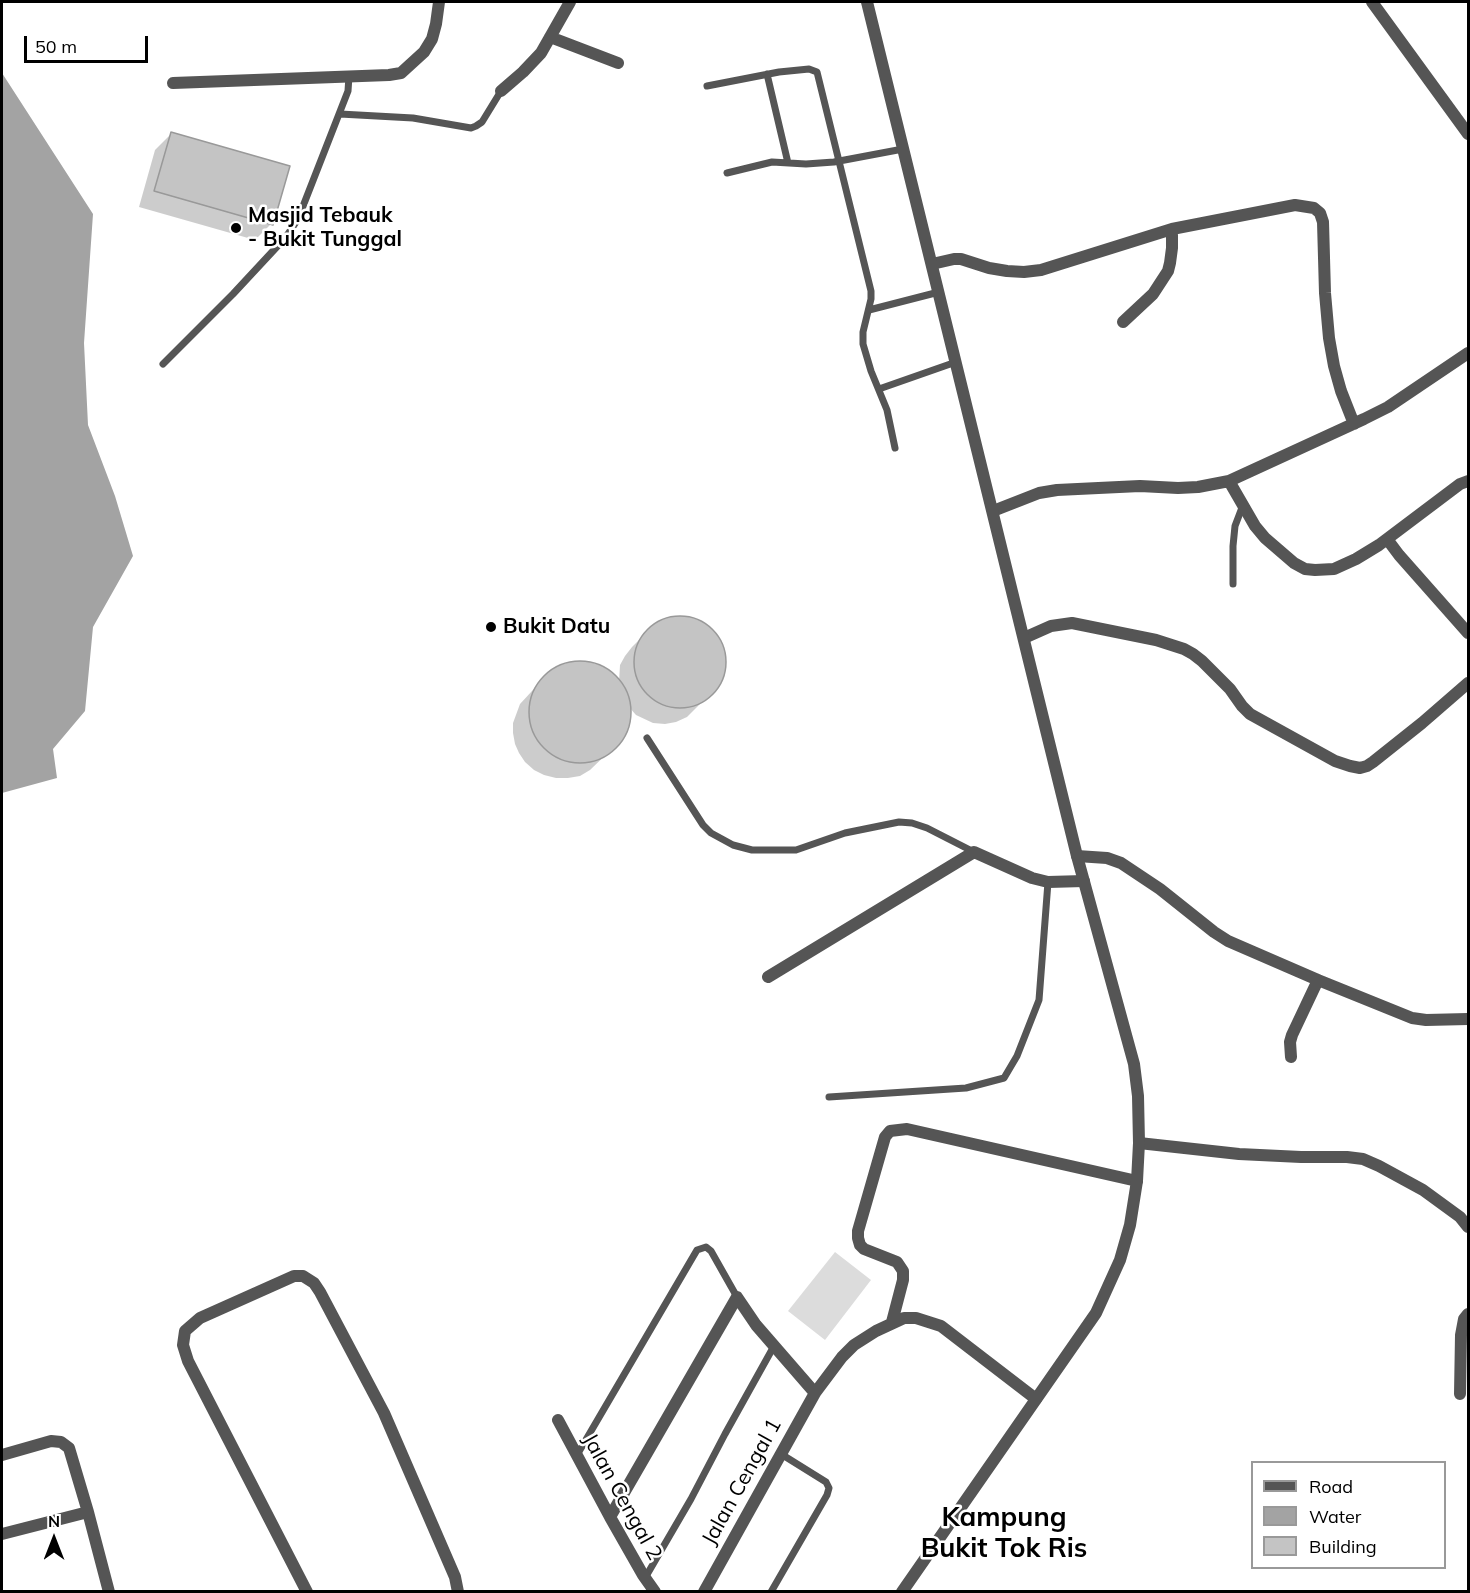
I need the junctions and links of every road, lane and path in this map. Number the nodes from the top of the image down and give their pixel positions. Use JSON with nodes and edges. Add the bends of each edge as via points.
{"nodes":[{"id":1,"x":439,"y":2,"type":"edge"},
{"id":2,"x":570,"y":2,"type":"edge"},
{"id":3,"x":867,"y":2,"type":"edge"},
{"id":4,"x":1372,"y":2,"type":"edge"},
{"id":5,"x":550,"y":37,"type":"junction"},
{"id":6,"x":618,"y":63,"type":"dead end"},
{"id":7,"x":767,"y":74,"type":"junction"},
{"id":8,"x":350,"y":76,"type":"junction"},
{"id":9,"x":173,"y":83,"type":"dead end"},
{"id":10,"x":707,"y":86,"type":"dead end"},
{"id":11,"x":501,"y":91,"type":"joint"},
{"id":12,"x":340,"y":114,"type":"junction"},
{"id":13,"x":1468,"y":134,"type":"edge"},
{"id":14,"x":903,"y":149,"type":"junction"},
{"id":15,"x":840,"y":161,"type":"junction"},
{"id":16,"x":788,"y":163,"type":"junction"},
{"id":17,"x":727,"y":173,"type":"dead end"},
{"id":18,"x":1172,"y":229,"type":"junction"},
{"id":19,"x":932,"y":264,"type":"junction"},
{"id":20,"x":939,"y":292,"type":"junction"},
{"id":21,"x":869,"y":310,"type":"junction"},
{"id":22,"x":1123,"y":322,"type":"dead end"},
{"id":23,"x":1468,"y":353,"type":"edge"},
{"id":24,"x":956,"y":362,"type":"junction"},
{"id":25,"x":163,"y":364,"type":"dead end"},
{"id":26,"x":879,"y":389,"type":"junction"},
{"id":27,"x":1354,"y":424,"type":"junction"},
{"id":28,"x":895,"y":448,"type":"dead end"},
{"id":29,"x":1229,"y":481,"type":"junction"},
{"id":30,"x":1468,"y":481,"type":"edge"},
{"id":31,"x":1243,"y":505,"type":"junction"},
{"id":32,"x":993,"y":511,"type":"junction"},
{"id":33,"x":1387,"y":539,"type":"junction"},
{"id":34,"x":1233,"y":584,"type":"dead end"},
{"id":35,"x":1468,"y":633,"type":"edge"},
{"id":36,"x":1024,"y":638,"type":"junction"},
{"id":37,"x":1468,"y":683,"type":"edge"},
{"id":38,"x":647,"y":738,"type":"dead end"},
{"id":39,"x":974,"y":852,"type":"junction"},
{"id":40,"x":1077,"y":856,"type":"junction"},
{"id":41,"x":1084,"y":881,"type":"junction"},
{"id":42,"x":1048,"y":882,"type":"junction"},
{"id":43,"x":768,"y":977,"type":"dead end"},
{"id":44,"x":1318,"y":980,"type":"junction"},
{"id":45,"x":1468,"y":1019,"type":"edge"},
{"id":46,"x":1291,"y":1057,"type":"dead end"},
{"id":47,"x":830,"y":1097,"type":"dead end"},
{"id":48,"x":1139,"y":1143,"type":"junction"},
{"id":49,"x":1137,"y":1182,"type":"junction"},
{"id":50,"x":1468,"y":1227,"type":"edge"},
{"id":51,"x":737,"y":1297,"type":"junction"},
{"id":52,"x":1468,"y":1314,"type":"edge"},
{"id":53,"x":892,"y":1323,"type":"junction"},
{"id":54,"x":774,"y":1346,"type":"junction"},
{"id":55,"x":815,"y":1393,"type":"junction"},
{"id":56,"x":1460,"y":1394,"type":"dead end"},
{"id":57,"x":1036,"y":1399,"type":"junction"},
{"id":58,"x":558,"y":1420,"type":"dead end"},
{"id":59,"x":781,"y":1454,"type":"junction"},
{"id":60,"x":2,"y":1455,"type":"edge"},
{"id":61,"x":577,"y":1455,"type":"junction"},
{"id":62,"x":88,"y":1512,"type":"junction"},
{"id":63,"x":610,"y":1517,"type":"junction"},
{"id":64,"x":2,"y":1534,"type":"edge"},
{"id":65,"x":645,"y":1578,"type":"junction"},
{"id":66,"x":108,"y":1591,"type":"edge"},
{"id":67,"x":307,"y":1592,"type":"edge"},
{"id":68,"x":458,"y":1592,"type":"edge"},
{"id":69,"x":655,"y":1592,"type":"edge"},
{"id":70,"x":704,"y":1592,"type":"edge"},
{"id":71,"x":771,"y":1592,"type":"edge"},
{"id":72,"x":902,"y":1592,"type":"edge"}],
"edges":[{"from":1,"to":8,"type":"street","via":[[432,39],[414,63],[401,73]]},
{"from":2,"to":5,"type":"street"},
{"from":3,"to":14,"type":"street"},
{"from":4,"to":13,"type":"street"},
{"from":5,"to":6,"type":"street"},
{"from":5,"to":11,"type":"street","via":[[541,53]]},
{"from":7,"to":10,"type":"lane"},
{"from":7,"to":15,"type":"lane","via":[[809,69],[817,72]]},
{"from":7,"to":16,"type":"lane"},
{"from":8,"to":9,"type":"street"},
{"from":8,"to":12,"type":"lane"},
{"from":11,"to":12,"type":"lane","via":[[482,122],[471,128],[413,118]]},
{"from":12,"to":25,"type":"lane","via":[[298,219],[286,237]]},
{"from":14,"to":15,"type":"lane"},
{"from":14,"to":19,"type":"street"},
{"from":15,"to":16,"type":"lane"},
{"from":15,"to":21,"type":"lane","via":[[871,291]]},
{"from":16,"to":17,"type":"lane","via":[[772,162]]},
{"from":18,"to":19,"type":"street","via":[[1041,270],[1007,272],[961,259]]},
{"from":18,"to":22,"type":"street","via":[[1168,271],[1153,294]]},
{"from":18,"to":27,"type":"street","via":[[1295,205],[1320,213],[1329,338],[1341,391]]},
{"from":19,"to":20,"type":"street"},
{"from":20,"to":21,"type":"lane"},
{"from":20,"to":24,"type":"street"},
{"from":21,"to":26,"type":"lane","via":[[863,344]]},
{"from":23,"to":27,"type":"street","via":[[1388,407]]},
{"from":24,"to":26,"type":"lane"},
{"from":24,"to":32,"type":"street"},
{"from":26,"to":28,"type":"lane"},
{"from":27,"to":29,"type":"street"},
{"from":29,"to":31,"type":"street"},
{"from":29,"to":32,"type":"street","via":[[1188,488],[1057,490]]},
{"from":30,"to":33,"type":"street"},
{"from":31,"to":33,"type":"street","via":[[1265,538],[1305,569],[1334,569]]},
{"from":31,"to":34,"type":"lane","via":[[1234,536]]},
{"from":32,"to":36,"type":"street"},
{"from":33,"to":35,"type":"street"},
{"from":36,"to":37,"type":"street","via":[[1051,626],[1072,623],[1184,649],[1202,661],[1250,714],[1335,761],[1360,768],[1373,762]]},
{"from":36,"to":40,"type":"street"},
{"from":38,"to":39,"type":"lane","via":[[703,825],[733,845],[752,850],[796,850],[845,833],[899,822],[927,828]]},
{"from":39,"to":42,"type":"street"},
{"from":39,"to":43,"type":"street"},
{"from":40,"to":41,"type":"street"},
{"from":40,"to":44,"type":"street","via":[[1121,862],[1214,932]]},
{"from":41,"to":42,"type":"street"},
{"from":41,"to":48,"type":"street","via":[[1134,1064]]},
{"from":42,"to":47,"type":"lane","via":[[1039,1000],[1004,1078],[966,1088]]},
{"from":44,"to":45,"type":"street","via":[[1412,1018]]},
{"from":44,"to":46,"type":"street","via":[[1292,1035]]},
{"from":48,"to":49,"type":"street"},
{"from":48,"to":50,"type":"street","via":[[1239,1154],[1363,1159],[1423,1190]]},
{"from":49,"to":53,"type":"street","via":[[907,1129],[890,1131],[885,1137],[858,1238],[864,1249],[897,1262],[903,1271]]},
{"from":49,"to":57,"type":"street","via":[[1131,1225],[1096,1313]]},
{"from":51,"to":54,"type":"street"},
{"from":51,"to":61,"type":"lane","via":[[711,1251],[706,1247],[698,1250]]},
{"from":51,"to":63,"type":"street"},
{"from":52,"to":56,"type":"street","via":[[1461,1335]]},
{"from":53,"to":55,"type":"street","name":"Jalan Cengal 1","via":[[854,1345]]},
{"from":53,"to":57,"type":"street","via":[[916,1318],[941,1326]]},
{"from":54,"to":55,"type":"street"},
{"from":54,"to":65,"type":"lane"},
{"from":55,"to":59,"type":"street","name":"Jalan Cengal 1"},
{"from":57,"to":72,"type":"street"},
{"from":58,"to":61,"type":"street","name":"Jalan Cengal 2"},
{"from":59,"to":70,"type":"street","name":"Jalan Cengal 1"},
{"from":59,"to":71,"type":"lane","via":[[826,1482],[829,1488]]},
{"from":60,"to":62,"type":"street","via":[[51,1441],[61,1442],[69,1448]]},
{"from":61,"to":63,"type":"street","name":"Jalan Cengal 2"},
{"from":62,"to":64,"type":"street"},
{"from":62,"to":66,"type":"street"},
{"from":63,"to":65,"type":"street","name":"Jalan Cengal 2"},
{"from":65,"to":69,"type":"street","name":"Jalan Cengal 2"},
{"from":67,"to":68,"type":"street","via":[[183,1345],[185,1331],[200,1318],[294,1276],[314,1282],[384,1413],[455,1576]]}]}
